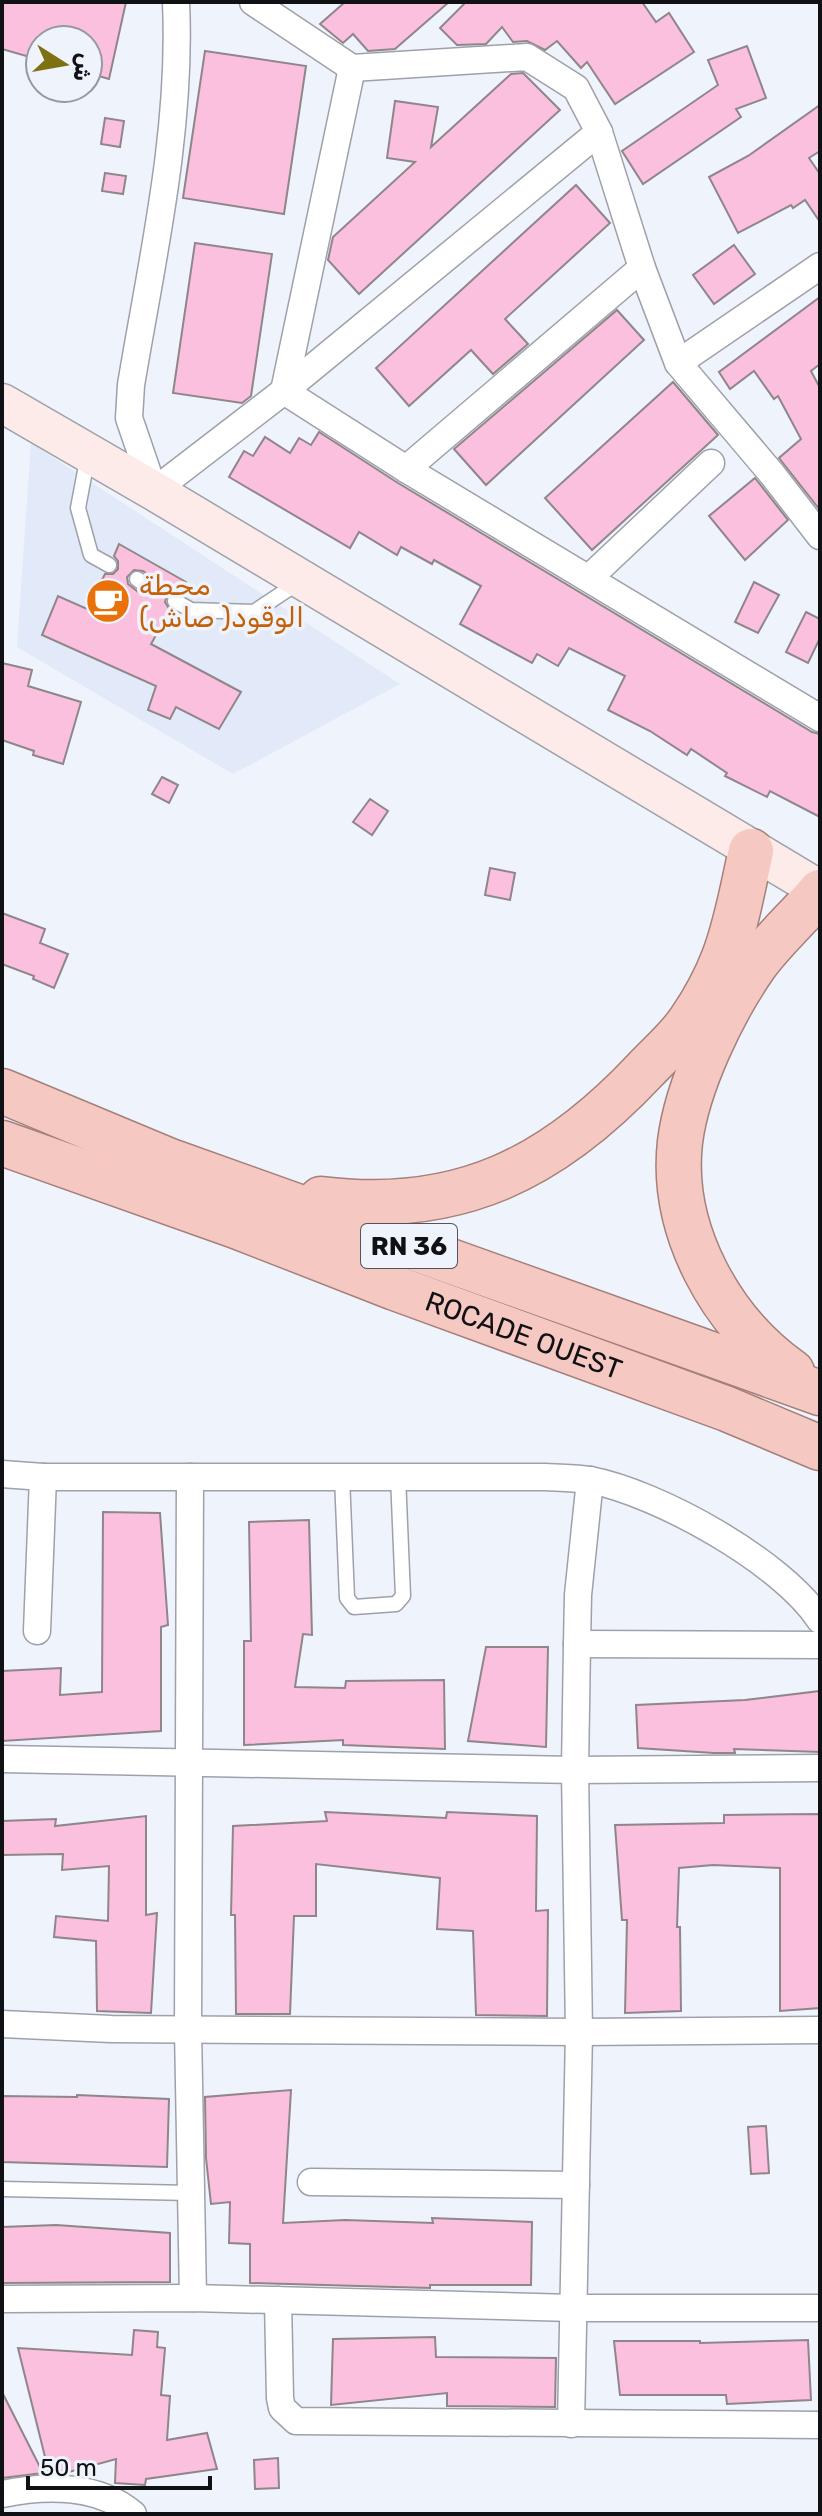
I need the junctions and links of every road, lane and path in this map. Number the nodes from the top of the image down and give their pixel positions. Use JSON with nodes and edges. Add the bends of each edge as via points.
{"nodes":[{"id":1,"x":176,"y":2,"type":"edge"},
{"id":2,"x":253,"y":2,"type":"edge"},
{"id":3,"x":352,"y":68,"type":"junction"},
{"id":4,"x":599,"y":132,"type":"junction"},
{"id":5,"x":820,"y":266,"type":"edge"},
{"id":6,"x":642,"y":268,"type":"junction"},
{"id":7,"x":678,"y":363,"type":"junction"},
{"id":8,"x":284,"y":391,"type":"junction"},
{"id":9,"x":2,"y":403,"type":"edge"},
{"id":10,"x":88,"y":454,"type":"junction"},
{"id":11,"x":711,"y":463,"type":"dead end"},
{"id":12,"x":406,"y":469,"type":"junction"},
{"id":13,"x":154,"y":491,"type":"junction"},
{"id":14,"x":820,"y":536,"type":"edge"},
{"id":15,"x":109,"y":565,"type":"dead end"},
{"id":16,"x":589,"y":578,"type":"junction"},
{"id":17,"x":300,"y":581,"type":"junction"},
{"id":18,"x":175,"y":601,"type":"dead end"},
{"id":19,"x":820,"y":718,"type":"edge"},
{"id":20,"x":751,"y":851,"type":"junction"},
{"id":21,"x":820,"y":891,"type":"edge"},
{"id":22,"x":800,"y":931,"type":"edge"},
{"id":23,"x":2,"y":1091,"type":"edge"},
{"id":24,"x":2,"y":1143,"type":"edge"},
{"id":25,"x":2,"y":1168,"type":"edge"},
{"id":26,"x":255,"y":1191,"type":"junction"},
{"id":27,"x":211,"y":1217,"type":"junction"},
{"id":28,"x":820,"y":1392,"type":"edge"},
{"id":29,"x":820,"y":1448,"type":"edge"},
{"id":30,"x":2,"y":1474,"type":"edge"},
{"id":31,"x":398,"y":1476,"type":"junction"},
{"id":32,"x":43,"y":1477,"type":"junction"},
{"id":33,"x":190,"y":1477,"type":"junction"},
{"id":34,"x":342,"y":1477,"type":"junction"},
{"id":35,"x":590,"y":1480,"type":"junction"},
{"id":36,"x":820,"y":1620,"type":"edge"},
{"id":37,"x":37,"y":1631,"type":"dead end"},
{"id":38,"x":577,"y":1644,"type":"junction"},
{"id":39,"x":820,"y":1645,"type":"edge"},
{"id":40,"x":2,"y":1759,"type":"edge"},
{"id":41,"x":189,"y":1764,"type":"junction"},
{"id":42,"x":820,"y":1768,"type":"edge"},
{"id":43,"x":575,"y":1770,"type":"junction"},
{"id":44,"x":2,"y":2024,"type":"edge"},
{"id":45,"x":188,"y":2029,"type":"junction"},
{"id":46,"x":820,"y":2030,"type":"edge"},
{"id":47,"x":579,"y":2032,"type":"junction"},
{"id":48,"x":311,"y":2182,"type":"dead end"},
{"id":49,"x":576,"y":2185,"type":"junction"},
{"id":50,"x":2,"y":2189,"type":"edge"},
{"id":51,"x":191,"y":2193,"type":"junction"},
{"id":52,"x":193,"y":2298,"type":"junction"},
{"id":53,"x":2,"y":2299,"type":"edge"},
{"id":54,"x":278,"y":2300,"type":"junction"},
{"id":55,"x":573,"y":2308,"type":"junction"},
{"id":56,"x":820,"y":2308,"type":"edge"},
{"id":57,"x":571,"y":2424,"type":"junction"},
{"id":58,"x":820,"y":2425,"type":"edge"},
{"id":59,"x":2,"y":2494,"type":"edge"},
{"id":60,"x":133,"y":2514,"type":"edge"}],
"edges":[{"from":1,"to":13,"type":"street","via":[[170,153],[129,418]]},
{"from":2,"to":3,"type":"street"},
{"from":3,"to":4,"type":"street","via":[[527,57],[576,88]]},
{"from":3,"to":8,"type":"street"},
{"from":4,"to":6,"type":"street"},
{"from":4,"to":8,"type":"street"},
{"from":5,"to":7,"type":"street"},
{"from":6,"to":7,"type":"street"},
{"from":6,"to":12,"type":"street"},
{"from":7,"to":14,"type":"street"},
{"from":8,"to":12,"type":"street"},
{"from":8,"to":13,"type":"street"},
{"from":9,"to":10,"type":"main road"},
{"from":10,"to":13,"type":"main road"},
{"from":10,"to":15,"type":"lane","via":[[78,508],[91,555]]},
{"from":11,"to":16,"type":"street"},
{"from":12,"to":16,"type":"street"},
{"from":13,"to":17,"type":"main road"},
{"from":16,"to":19,"type":"street"},
{"from":17,"to":18,"type":"lane","via":[[254,612],[191,610]]},
{"from":17,"to":20,"type":"main road"},
{"from":20,"to":21,"type":"main road"},
{"from":20,"to":26,"type":"highway","via":[[724,958],[690,1022],[576,1136],[493,1181],[413,1200],[341,1202]]},
{"from":21,"to":22,"type":"highway"},
{"from":22,"to":28,"type":"highway","via":[[756,963],[707,1055],[680,1142],[680,1180],[699,1257],[714,1288],[757,1342]]},
{"from":23,"to":26,"type":"highway","name":"ROCADE OUEST","number":"RN 36"},
{"from":24,"to":27,"type":"highway","name":"ROCADE OUEST"},
{"from":25,"to":27,"type":"highway"},
{"from":26,"to":28,"type":"highway","name":"ROCADE OUEST","number":"RN 36"},
{"from":27,"to":29,"type":"highway","name":"ROCADE OUEST"},
{"from":30,"to":32,"type":"street"},
{"from":31,"to":34,"type":"street"},
{"from":31,"to":34,"type":"lane","via":[[403,1596],[396,1604],[354,1607],[347,1598]]},
{"from":31,"to":35,"type":"street"},
{"from":32,"to":33,"type":"street"},
{"from":32,"to":37,"type":"street"},
{"from":33,"to":34,"type":"street"},
{"from":33,"to":41,"type":"street"},
{"from":35,"to":36,"type":"street","via":[[679,1513],[730,1541],[780,1578]]},
{"from":35,"to":38,"type":"street"},
{"from":38,"to":39,"type":"street"},
{"from":38,"to":43,"type":"street"},
{"from":40,"to":41,"type":"street"},
{"from":41,"to":43,"type":"street"},
{"from":41,"to":45,"type":"street"},
{"from":42,"to":43,"type":"street"},
{"from":43,"to":47,"type":"street"},
{"from":44,"to":45,"type":"street"},
{"from":45,"to":47,"type":"street"},
{"from":45,"to":51,"type":"street"},
{"from":46,"to":47,"type":"street"},
{"from":47,"to":49,"type":"street"},
{"from":48,"to":49,"type":"street"},
{"from":49,"to":55,"type":"street"},
{"from":50,"to":51,"type":"lane"},
{"from":51,"to":52,"type":"street"},
{"from":52,"to":53,"type":"street"},
{"from":52,"to":54,"type":"street"},
{"from":54,"to":55,"type":"street"},
{"from":54,"to":57,"type":"street","via":[[280,2398],[282,2408],[296,2421]]},
{"from":55,"to":56,"type":"street"},
{"from":55,"to":57,"type":"street"},
{"from":57,"to":58,"type":"street"},
{"from":59,"to":60,"type":"street","via":[[47,2489],[95,2492]]}]}
